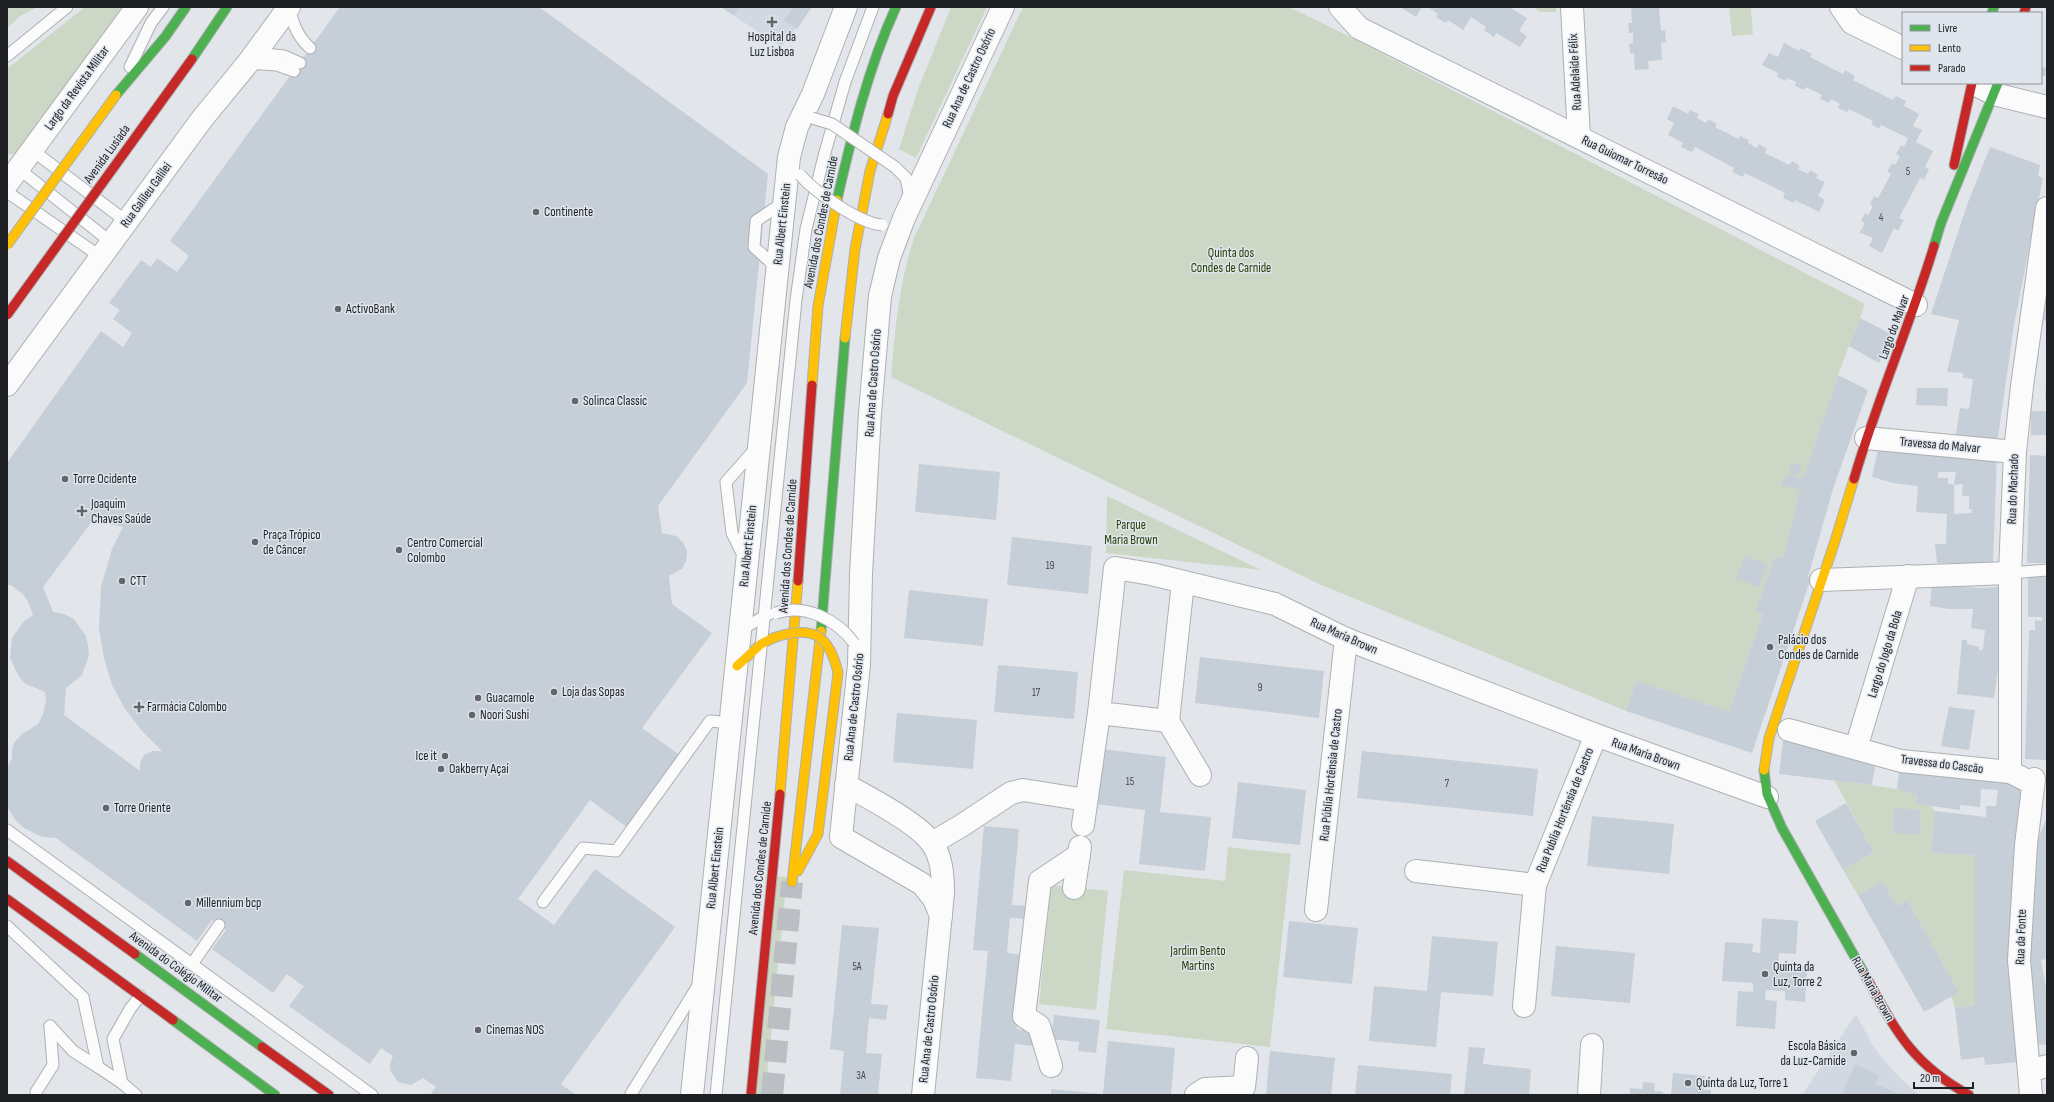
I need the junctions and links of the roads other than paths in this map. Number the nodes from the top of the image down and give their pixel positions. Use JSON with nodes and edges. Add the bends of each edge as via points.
{"nodes":[{"id":1,"x":67,"y":7,"type":"edge"},
{"id":2,"x":137,"y":7,"type":"edge"},
{"id":3,"x":163,"y":7,"type":"edge"},
{"id":4,"x":186,"y":7,"type":"edge"},
{"id":5,"x":227,"y":7,"type":"edge"},
{"id":6,"x":289,"y":7,"type":"edge"},
{"id":7,"x":846,"y":7,"type":"edge"},
{"id":8,"x":873,"y":7,"type":"edge"},
{"id":9,"x":896,"y":7,"type":"edge"},
{"id":10,"x":931,"y":7,"type":"edge"},
{"id":11,"x":937,"y":7,"type":"edge"},
{"id":12,"x":1003,"y":7,"type":"edge"},
{"id":13,"x":1340,"y":7,"type":"edge"},
{"id":14,"x":1572,"y":7,"type":"edge"},
{"id":15,"x":1841,"y":7,"type":"edge"},
{"id":16,"x":925,"y":20,"type":"junction"},
{"id":17,"x":310,"y":48,"type":"dead end"},
{"id":18,"x":1902,"y":48,"type":"edge"},
{"id":19,"x":7,"y":56,"type":"edge"},
{"id":20,"x":252,"y":58,"type":"junction"},
{"id":21,"x":297,"y":67,"type":"dead end"},
{"id":22,"x":1972,"y":84,"type":"edge"},
{"id":23,"x":1977,"y":84,"type":"edge"},
{"id":24,"x":1996,"y":88,"type":"edge"},
{"id":25,"x":116,"y":95,"type":"junction"},
{"id":26,"x":2047,"y":107,"type":"edge"},
{"id":27,"x":807,"y":116,"type":"junction"},
{"id":28,"x":1579,"y":137,"type":"junction"},
{"id":29,"x":32,"y":150,"type":"junction"},
{"id":30,"x":789,"y":157,"type":"junction"},
{"id":31,"x":11,"y":174,"type":"edge"},
{"id":32,"x":7,"y":192,"type":"edge"},
{"id":33,"x":2047,"y":208,"type":"edge"},
{"id":34,"x":907,"y":210,"type":"junction"},
{"id":35,"x":127,"y":222,"type":"junction"},
{"id":36,"x":1942,"y":223,"type":"junction"},
{"id":37,"x":7,"y":245,"type":"edge"},
{"id":38,"x":107,"y":250,"type":"junction"},
{"id":39,"x":1916,"y":305,"type":"junction"},
{"id":40,"x":7,"y":315,"type":"edge"},
{"id":41,"x":7,"y":385,"type":"edge"},
{"id":42,"x":1866,"y":438,"type":"junction"},
{"id":43,"x":2015,"y":452,"type":"junction"},
{"id":44,"x":2047,"y":570,"type":"edge"},
{"id":45,"x":2010,"y":573,"type":"junction"},
{"id":46,"x":1908,"y":576,"type":"junction"},
{"id":47,"x":1821,"y":580,"type":"junction"},
{"id":48,"x":1183,"y":582,"type":"junction"},
{"id":49,"x":764,"y":616,"type":"junction"},
{"id":50,"x":740,"y":630,"type":"junction"},
{"id":51,"x":1346,"y":639,"type":"junction"},
{"id":52,"x":761,"y":644,"type":"junction"},
{"id":53,"x":859,"y":665,"type":"junction"},
{"id":54,"x":736,"y":666,"type":"junction"},
{"id":55,"x":1099,"y":713,"type":"junction"},
{"id":56,"x":1168,"y":721,"type":"junction"},
{"id":57,"x":731,"y":723,"type":"junction"},
{"id":58,"x":1789,"y":730,"type":"dead end"},
{"id":59,"x":1596,"y":735,"type":"junction"},
{"id":60,"x":1856,"y":748,"type":"junction"},
{"id":61,"x":1200,"y":775,"type":"dead end"},
{"id":62,"x":2029,"y":776,"type":"edge"},
{"id":63,"x":846,"y":785,"type":"junction"},
{"id":64,"x":1767,"y":797,"type":"junction"},
{"id":65,"x":1086,"y":800,"type":"junction"},
{"id":66,"x":7,"y":830,"type":"edge"},
{"id":67,"x":1081,"y":841,"type":"junction"},
{"id":68,"x":932,"y":842,"type":"junction"},
{"id":69,"x":7,"y":861,"type":"edge"},
{"id":70,"x":1416,"y":871,"type":"dead end"},
{"id":71,"x":1535,"y":885,"type":"junction"},
{"id":72,"x":1074,"y":888,"type":"dead end"},
{"id":73,"x":7,"y":899,"type":"edge"},
{"id":74,"x":544,"y":902,"type":"dead end"},
{"id":75,"x":1316,"y":910,"type":"dead end"},
{"id":76,"x":941,"y":916,"type":"junction"},
{"id":77,"x":219,"y":925,"type":"dead end"},
{"id":78,"x":7,"y":926,"type":"edge"},
{"id":79,"x":192,"y":964,"type":"junction"},
{"id":80,"x":703,"y":976,"type":"junction"},
{"id":81,"x":140,"y":996,"type":"junction"},
{"id":82,"x":1524,"y":1006,"type":"dead end"},
{"id":83,"x":1592,"y":1045,"type":"dead end"},
{"id":84,"x":1247,"y":1058,"type":"dead end"},
{"id":85,"x":98,"y":1066,"type":"junction"},
{"id":86,"x":1051,"y":1066,"type":"dead end"},
{"id":87,"x":2038,"y":1068,"type":"edge"},
{"id":88,"x":122,"y":1084,"type":"junction"},
{"id":89,"x":36,"y":1092,"type":"dead end"},
{"id":90,"x":631,"y":1094,"type":"dead end"},
{"id":91,"x":136,"y":1095,"type":"edge"},
{"id":92,"x":275,"y":1095,"type":"edge"},
{"id":93,"x":329,"y":1095,"type":"edge"},
{"id":94,"x":372,"y":1095,"type":"edge"},
{"id":95,"x":692,"y":1095,"type":"edge"},
{"id":96,"x":716,"y":1095,"type":"edge"},
{"id":97,"x":751,"y":1095,"type":"edge"},
{"id":98,"x":923,"y":1095,"type":"edge"},
{"id":99,"x":1196,"y":1095,"type":"edge"},
{"id":100,"x":1589,"y":1095,"type":"edge"},
{"id":101,"x":1969,"y":1095,"type":"edge"},
{"id":102,"x":2031,"y":1095,"type":"edge"}],
"edges":[{"from":1,"to":19,"type":"lane"},
{"from":2,"to":29,"type":"street","name":"Largo da Revista Militar"},
{"from":3,"to":25,"type":"lane","via":[[151,23]]},
{"from":4,"to":25,"type":"main road","name":"Avenida Lusíada"},
{"from":5,"to":40,"type":"main road","name":"Avenida Lusíada","bridge":true},
{"from":6,"to":17,"type":"lane","via":[[296,31]]},
{"from":6,"to":20,"type":"street","name":"Rua Galileu Galilei"},
{"from":7,"to":27,"type":"street","name":"Rua Albert Einstein"},
{"from":8,"to":49,"type":"lane","via":[[845,82],[806,230],[796,300]]},
{"from":9,"to":97,"type":"main road","name":"Avenida dos Condes de Carnide","via":[[880,47],[843,168],[819,299],[792,662]]},
{"from":10,"to":16,"type":"main road"},
{"from":11,"to":16,"type":"lane"},
{"from":12,"to":34,"type":"street","name":"Rua Ana de Castro Osório"},
{"from":13,"to":28,"type":"street","name":"Rua Guiomar Torresão","via":[[1359,28]]},
{"from":14,"to":28,"type":"street","name":"Rua Adelaide Félix"},
{"from":15,"to":18,"type":"street","via":[[1852,23]]},
{"from":16,"to":52,"type":"main road","bridge":true,"via":[[893,96],[870,171],[855,250],[840,378],[829,545],[817,676],[792,882],[818,834],[838,673],[835,656],[826,640],[816,633],[789,631]]},
{"from":20,"to":21,"type":"lane"},
{"from":20,"to":35,"type":"street","name":"Rua Galileu Galilei","via":[[202,118]]},
{"from":22,"to":36,"type":"main road","name":"Largo do Malvar"},
{"from":23,"to":24,"type":"street"},
{"from":24,"to":26,"type":"street"},
{"from":24,"to":36,"type":"main road","name":"Largo do Malvar"},
{"from":25,"to":37,"type":"main road","name":"Avenida Lusíada","bridge":true},
{"from":27,"to":30,"type":"street","name":"Rua Albert Einstein"},
{"from":27,"to":34,"type":"lane","bridge":true,"via":[[832,124],[895,167],[906,178]]},
{"from":28,"to":39,"type":"street","name":"Rua Guiomar Torresão"},
{"from":29,"to":31,"type":"street","name":"Largo da Revista Militar"},
{"from":29,"to":35,"type":"lane"},
{"from":30,"to":34,"type":"lane","bridge":true,"via":[[800,175],[814,189],[865,222],[882,225]]},
{"from":30,"to":50,"type":"street","name":"Rua Albert Einstein"},
{"from":31,"to":38,"type":"lane"},
{"from":32,"to":38,"type":"lane"},
{"from":33,"to":43,"type":"street","name":"Rua do Machado"},
{"from":34,"to":53,"type":"street","name":"Rua Ana de Castro Osório","via":[[889,258],[875,339],[861,574]]},
{"from":35,"to":38,"type":"street","name":"Rua Galileu Galilei"},
{"from":36,"to":39,"type":"main road","name":"Largo do Malvar"},
{"from":38,"to":41,"type":"street","name":"Rua Galileu Galilei"},
{"from":39,"to":42,"type":"main road","name":"Largo do Malvar"},
{"from":42,"to":43,"type":"street","name":"Travessa do Malvar"},
{"from":42,"to":47,"type":"main road"},
{"from":43,"to":45,"type":"street","name":"Rua do Machado"},
{"from":44,"to":45,"type":"lane"},
{"from":45,"to":46,"type":"street"},
{"from":45,"to":62,"type":"street","name":"Rua do Machado"},
{"from":46,"to":47,"type":"street"},
{"from":46,"to":60,"type":"street","name":"Largo do Jogo da Bola"},
{"from":47,"to":64,"type":"main road","via":[[1769,738],[1763,766]]},
{"from":48,"to":51,"type":"street","name":"Rua Maria Brown","via":[[1275,604]]},
{"from":48,"to":55,"type":"street","name":"Rua Maria Brown","via":[[1115,568]]},
{"from":48,"to":56,"type":"street"},
{"from":49,"to":50,"type":"lane"},
{"from":49,"to":52,"type":"lane"},
{"from":49,"to":53,"type":"lane","bridge":true,"via":[[781,611],[806,611],[824,617],[840,627],[854,643]]},
{"from":50,"to":54,"type":"street","name":"Rua Albert Einstein"},
{"from":51,"to":59,"type":"street","name":"Rua Maria Brown"},
{"from":51,"to":75,"type":"street","name":"Rua Públia Hortênsia de Castro"},
{"from":52,"to":54,"type":"main road"},
{"from":52,"to":96,"type":"lane"},
{"from":53,"to":63,"type":"street","name":"Rua Ana de Castro Osório"},
{"from":54,"to":57,"type":"street","name":"Rua Albert Einstein"},
{"from":55,"to":56,"type":"street"},
{"from":55,"to":65,"type":"street"},
{"from":56,"to":61,"type":"street"},
{"from":57,"to":74,"type":"lane","via":[[710,721],[616,851],[583,848]]},
{"from":57,"to":80,"type":"street","name":"Rua Albert Einstein"},
{"from":58,"to":60,"type":"street"},
{"from":59,"to":64,"type":"street","name":"Rua Maria Brown"},
{"from":59,"to":71,"type":"street","name":"Rua Publia Hortênsia de Castro"},
{"from":60,"to":62,"type":"street","name":"Travessa do Cascão","via":[[1901,761]]},
{"from":62,"to":87,"type":"street","name":"Rua da Fonte","via":[[2019,960]]},
{"from":63,"to":68,"type":"street","name":"Rua Ana de Castro Osório","via":[[916,828]]},
{"from":63,"to":76,"type":"street","name":"Rua Ana de Castro Osório","via":[[841,837],[922,884],[934,899]]},
{"from":64,"to":101,"type":"main road","name":"Rua Maria Brown","via":[[1891,1022],[1926,1068]]},
{"from":65,"to":67,"type":"street"},
{"from":65,"to":68,"type":"street","via":[[1023,790],[1011,793]]},
{"from":66,"to":79,"type":"lane"},
{"from":67,"to":72,"type":"street"},
{"from":67,"to":86,"type":"street","via":[[1040,880],[1024,1016],[1039,1026]]},
{"from":68,"to":76,"type":"street","name":"Rua Ana de Castro Osório","via":[[943,875]]},
{"from":69,"to":93,"type":"main road","name":"Avenida do Colégio Militar"},
{"from":70,"to":71,"type":"street","name":"Rua Publia Hortênsia de Castro"},
{"from":71,"to":82,"type":"street","name":"Rua Publia Hortênsia de Castro"},
{"from":73,"to":81,"type":"main road"},
{"from":76,"to":98,"type":"street","name":"Rua Ana de Castro Osório"},
{"from":77,"to":79,"type":"lane"},
{"from":78,"to":85,"type":"lane","via":[[83,997]]},
{"from":79,"to":94,"type":"lane"},
{"from":80,"to":90,"type":"lane"},
{"from":80,"to":95,"type":"street","name":"Rua Albert Einstein"},
{"from":81,"to":88,"type":"lane","via":[[113,1039]]},
{"from":81,"to":92,"type":"main road"},
{"from":83,"to":100,"type":"street"},
{"from":84,"to":99,"type":"street","via":[[1244,1087],[1205,1089]]},
{"from":85,"to":88,"type":"lane"},
{"from":85,"to":89,"type":"lane","via":[[73,1051],[50,1026],[53,1065]]},
{"from":87,"to":102,"type":"street","name":"Rua da Fonte"},
{"from":88,"to":91,"type":"lane"}]}
